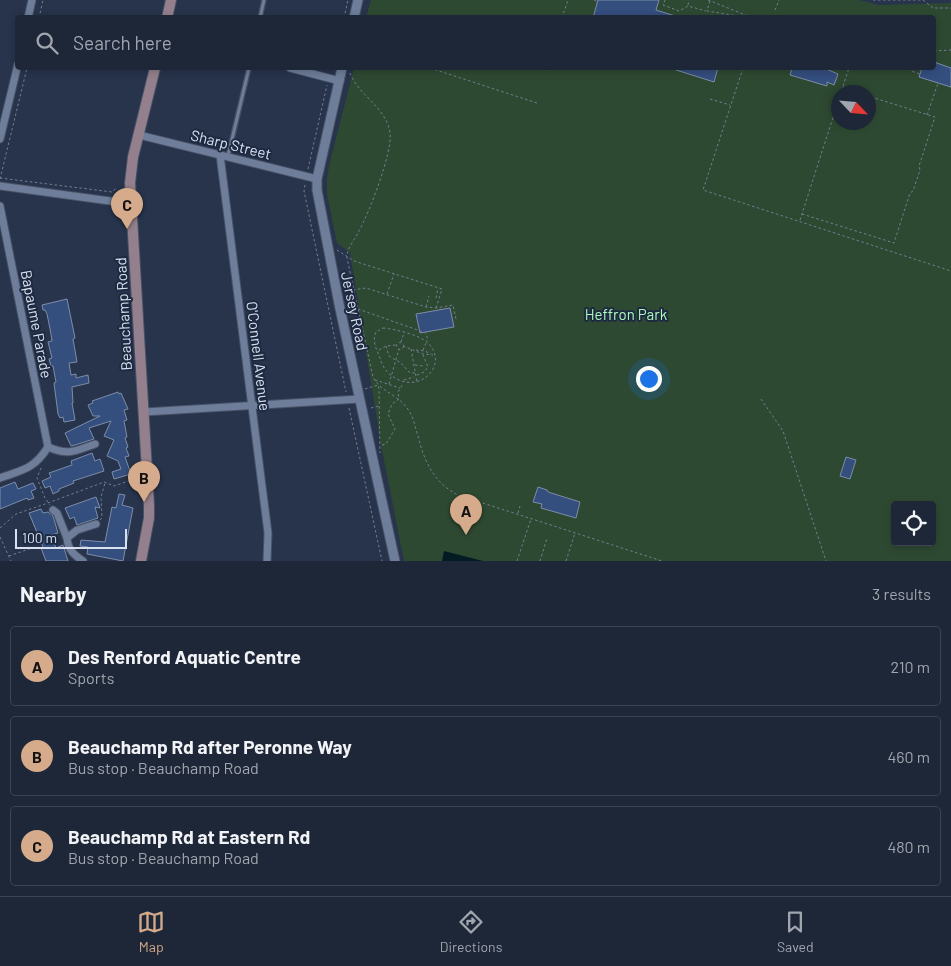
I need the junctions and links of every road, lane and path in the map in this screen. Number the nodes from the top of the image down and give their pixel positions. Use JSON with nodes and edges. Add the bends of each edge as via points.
{"nodes":[{"id":1,"x":32,"y":0,"type":"edge"},
{"id":2,"x":43,"y":0,"type":"edge"},
{"id":3,"x":171,"y":0,"type":"edge"},
{"id":4,"x":264,"y":0,"type":"edge"},
{"id":5,"x":348,"y":0,"type":"edge"},
{"id":6,"x":358,"y":0,"type":"edge"},
{"id":7,"x":568,"y":0,"type":"edge"},
{"id":8,"x":594,"y":0,"type":"edge"},
{"id":9,"x":665,"y":0,"type":"edge"},
{"id":10,"x":689,"y":0,"type":"edge"},
{"id":11,"x":709,"y":0,"type":"edge"},
{"id":12,"x":779,"y":0,"type":"edge"},
{"id":13,"x":873,"y":0,"type":"edge"},
{"id":14,"x":598,"y":2,"type":"dead end"},
{"id":15,"x":688,"y":6,"type":"junction"},
{"id":16,"x":951,"y":8,"type":"edge"},
{"id":17,"x":775,"y":10,"type":"dead end"},
{"id":18,"x":707,"y":11,"type":"junction"},
{"id":19,"x":29,"y":15,"type":"edge"},
{"id":20,"x":40,"y":15,"type":"edge"},
{"id":21,"x":168,"y":15,"type":"edge"},
{"id":22,"x":261,"y":15,"type":"edge"},
{"id":23,"x":345,"y":15,"type":"edge"},
{"id":24,"x":355,"y":15,"type":"edge"},
{"id":25,"x":563,"y":15,"type":"edge"},
{"id":26,"x":732,"y":15,"type":"edge"},
{"id":27,"x":745,"y":15,"type":"edge"},
{"id":28,"x":951,"y":50,"type":"edge"},
{"id":29,"x":936,"y":51,"type":"edge"},
{"id":30,"x":17,"y":70,"type":"edge"},
{"id":31,"x":27,"y":70,"type":"edge"},
{"id":32,"x":155,"y":70,"type":"edge"},
{"id":33,"x":247,"y":70,"type":"edge"},
{"id":34,"x":298,"y":70,"type":"edge"},
{"id":35,"x":346,"y":70,"type":"edge"},
{"id":36,"x":346,"y":70,"type":"edge"},
{"id":37,"x":347,"y":70,"type":"edge"},
{"id":38,"x":436,"y":70,"type":"edge"},
{"id":39,"x":741,"y":70,"type":"edge"},
{"id":40,"x":848,"y":70,"type":"edge"},
{"id":41,"x":910,"y":70,"type":"edge"},
{"id":42,"x":920,"y":74,"type":"dead end"},
{"id":43,"x":344,"y":81,"type":"junction"},
{"id":44,"x":938,"y":83,"type":"dead end"},
{"id":45,"x":844,"y":85,"type":"edge"},
{"id":46,"x":710,"y":99,"type":"dead end"},
{"id":47,"x":876,"y":99,"type":"edge"},
{"id":48,"x":537,"y":103,"type":"dead end"},
{"id":49,"x":730,"y":106,"type":"junction"},
{"id":50,"x":927,"y":115,"type":"junction"},
{"id":51,"x":831,"y":124,"type":"edge"},
{"id":52,"x":139,"y":135,"type":"junction"},
{"id":53,"x":0,"y":139,"type":"edge"},
{"id":54,"x":224,"y":156,"type":"junction"},
{"id":55,"x":0,"y":178,"type":"edge"},
{"id":56,"x":317,"y":179,"type":"junction"},
{"id":57,"x":0,"y":186,"type":"edge"},
{"id":58,"x":117,"y":187,"type":"dead end"},
{"id":59,"x":132,"y":204,"type":"junction"},
{"id":60,"x":0,"y":206,"type":"edge"},
{"id":61,"x":802,"y":214,"type":"junction"},
{"id":62,"x":799,"y":221,"type":"junction"},
{"id":63,"x":334,"y":245,"type":"dead end"},
{"id":64,"x":346,"y":256,"type":"junction"},
{"id":65,"x":951,"y":270,"type":"edge"},
{"id":66,"x":394,"y":274,"type":"junction"},
{"id":67,"x":439,"y":288,"type":"junction"},
{"id":68,"x":353,"y":290,"type":"junction"},
{"id":69,"x":386,"y":295,"type":"junction"},
{"id":70,"x":429,"y":296,"type":"dead end"},
{"id":71,"x":436,"y":298,"type":"dead end"},
{"id":72,"x":426,"y":307,"type":"junction"},
{"id":73,"x":436,"y":308,"type":"junction"},
{"id":74,"x":358,"y":309,"type":"junction"},
{"id":75,"x":456,"y":320,"type":"dead end"},
{"id":76,"x":404,"y":333,"type":"junction"},
{"id":77,"x":428,"y":341,"type":"dead end"},
{"id":78,"x":401,"y":342,"type":"junction"},
{"id":79,"x":426,"y":343,"type":"dead end"},
{"id":80,"x":397,"y":345,"type":"junction"},
{"id":81,"x":386,"y":346,"type":"junction"},
{"id":82,"x":403,"y":346,"type":"junction"},
{"id":83,"x":399,"y":349,"type":"junction"},
{"id":84,"x":411,"y":349,"type":"junction"},
{"id":85,"x":378,"y":350,"type":"junction"},
{"id":86,"x":423,"y":350,"type":"dead end"},
{"id":87,"x":423,"y":354,"type":"dead end"},
{"id":88,"x":433,"y":355,"type":"junction"},
{"id":89,"x":396,"y":360,"type":"junction"},
{"id":90,"x":414,"y":365,"type":"junction"},
{"id":91,"x":424,"y":366,"type":"dead end"},
{"id":92,"x":416,"y":374,"type":"junction"},
{"id":93,"x":391,"y":376,"type":"junction"},
{"id":94,"x":414,"y":377,"type":"dead end"},
{"id":95,"x":374,"y":380,"type":"junction"},
{"id":96,"x":404,"y":380,"type":"dead end"},
{"id":97,"x":417,"y":382,"type":"junction"},
{"id":98,"x":389,"y":384,"type":"junction"},
{"id":99,"x":403,"y":384,"type":"dead end"},
{"id":100,"x":378,"y":385,"type":"junction"},
{"id":101,"x":401,"y":389,"type":"junction"},
{"id":102,"x":359,"y":395,"type":"junction"},
{"id":103,"x":398,"y":399,"type":"junction"},
{"id":104,"x":761,"y":399,"type":"dead end"},
{"id":105,"x":251,"y":405,"type":"junction"},
{"id":106,"x":144,"y":412,"type":"junction"},
{"id":107,"x":95,"y":444,"type":"dead end"},
{"id":108,"x":381,"y":445,"type":"junction"},
{"id":109,"x":48,"y":447,"type":"junction"},
{"id":110,"x":42,"y":456,"type":"junction"},
{"id":111,"x":381,"y":460,"type":"dead end"},
{"id":112,"x":138,"y":477,"type":"dead end"},
{"id":113,"x":0,"y":478,"type":"edge"},
{"id":114,"x":106,"y":483,"type":"junction"},
{"id":115,"x":48,"y":502,"type":"junction"},
{"id":116,"x":520,"y":506,"type":"dead end"},
{"id":117,"x":53,"y":510,"type":"joint"},
{"id":118,"x":518,"y":514,"type":"junction"},
{"id":119,"x":531,"y":518,"type":"junction"},
{"id":120,"x":96,"y":524,"type":"joint"},
{"id":121,"x":0,"y":528,"type":"edge"},
{"id":122,"x":575,"y":533,"type":"junction"},
{"id":123,"x":0,"y":537,"type":"edge"},
{"id":124,"x":68,"y":538,"type":"junction"},
{"id":125,"x":547,"y":538,"type":"dead end"},
{"id":126,"x":32,"y":548,"type":"dead end"},
{"id":127,"x":9,"y":556,"type":"junction"},
{"id":128,"x":11,"y":561,"type":"edge"},
{"id":129,"x":83,"y":561,"type":"edge"},
{"id":130,"x":141,"y":561,"type":"edge"},
{"id":131,"x":267,"y":561,"type":"edge"},
{"id":132,"x":394,"y":561,"type":"edge"},
{"id":133,"x":517,"y":561,"type":"edge"},
{"id":134,"x":540,"y":561,"type":"edge"},
{"id":135,"x":566,"y":561,"type":"edge"},
{"id":136,"x":662,"y":561,"type":"edge"},
{"id":137,"x":826,"y":561,"type":"edge"}],
"edges":[{"from":1,"to":19,"type":"street"},
{"from":2,"to":20,"type":"path"},
{"from":3,"to":21,"type":"main road"},
{"from":4,"to":22,"type":"lane"},
{"from":5,"to":23,"type":"path"},
{"from":6,"to":24,"type":"street"},
{"from":7,"to":25,"type":"path"},
{"from":8,"to":14,"type":"path"},
{"from":9,"to":15,"type":"path","via":[[663,5],[679,11]]},
{"from":10,"to":15,"type":"path"},
{"from":11,"to":18,"type":"path"},
{"from":11,"to":27,"type":"path"},
{"from":12,"to":17,"type":"path"},
{"from":13,"to":16,"type":"path","via":[[923,0],[933,8]]},
{"from":15,"to":18,"type":"path"},
{"from":18,"to":26,"type":"path"},
{"from":28,"to":29,"type":"path"},
{"from":30,"to":53,"type":"street"},
{"from":31,"to":55,"type":"path"},
{"from":32,"to":52,"type":"main road","name":"Beauchamp Road"},
{"from":33,"to":54,"type":"lane"},
{"from":34,"to":43,"type":"street"},
{"from":35,"to":43,"type":"street","name":"Jersey Road"},
{"from":36,"to":43,"type":"path"},
{"from":37,"to":64,"type":"path","via":[[378,110],[390,132],[377,189]]},
{"from":38,"to":48,"type":"path"},
{"from":39,"to":49,"type":"path"},
{"from":40,"to":45,"type":"path"},
{"from":41,"to":42,"type":"path"},
{"from":43,"to":56,"type":"street","name":"Jersey Road"},
{"from":44,"to":50,"type":"path"},
{"from":46,"to":49,"type":"path"},
{"from":47,"to":50,"type":"path"},
{"from":49,"to":62,"type":"path","via":[[703,190]]},
{"from":50,"to":61,"type":"path","via":[[935,117],[894,243]]},
{"from":51,"to":61,"type":"path"},
{"from":52,"to":54,"type":"street","name":"Sharp Street"},
{"from":52,"to":59,"type":"main road","name":"Beauchamp Road","via":[[131,170]]},
{"from":54,"to":56,"type":"street","name":"Sharp Street"},
{"from":54,"to":105,"type":"street","name":"O'Connell Avenue"},
{"from":55,"to":58,"type":"path","via":[[112,192]]},
{"from":56,"to":102,"type":"street","name":"Jersey Road","via":[[318,200]]},
{"from":57,"to":59,"type":"street"},
{"from":59,"to":106,"type":"main road","name":"Beauchamp Road"},
{"from":60,"to":109,"type":"street","name":"Bapaume Parade"},
{"from":61,"to":62,"type":"path"},
{"from":62,"to":65,"type":"path"},
{"from":63,"to":64,"type":"path"},
{"from":64,"to":66,"type":"path"},
{"from":64,"to":68,"type":"path"},
{"from":66,"to":67,"type":"path"},
{"from":66,"to":69,"type":"path"},
{"from":67,"to":71,"type":"path"},
{"from":67,"to":73,"type":"path","via":[[442,289]]},
{"from":68,"to":69,"type":"path","via":[[366,288]]},
{"from":68,"to":74,"type":"path"},
{"from":69,"to":72,"type":"path"},
{"from":70,"to":72,"type":"path"},
{"from":72,"to":73,"type":"path"},
{"from":73,"to":75,"type":"path","via":[[454,305]]},
{"from":74,"to":77,"type":"path","via":[[426,333]]},
{"from":74,"to":95,"type":"path"},
{"from":76,"to":78,"type":"path"},
{"from":76,"to":85,"type":"path","via":[[383,328],[378,330],[373,338]]},
{"from":76,"to":88,"type":"path","via":[[427,342]]},
{"from":78,"to":80,"type":"path"},
{"from":78,"to":82,"type":"path"},
{"from":79,"to":86,"type":"path"},
{"from":80,"to":81,"type":"path"},
{"from":80,"to":83,"type":"path"},
{"from":81,"to":85,"type":"path"},
{"from":81,"to":89,"type":"path","via":[[388,354]]},
{"from":82,"to":83,"type":"path"},
{"from":82,"to":84,"type":"path"},
{"from":83,"to":89,"type":"path"},
{"from":84,"to":88,"type":"path"},
{"from":84,"to":90,"type":"path"},
{"from":85,"to":93,"type":"path","via":[[384,368]]},
{"from":87,"to":92,"type":"path","via":[[428,367]]},
{"from":88,"to":97,"type":"path","via":[[433,370]]},
{"from":89,"to":92,"type":"path","via":[[410,373]]},
{"from":89,"to":93,"type":"path"},
{"from":90,"to":91,"type":"path"},
{"from":90,"to":92,"type":"path"},
{"from":92,"to":97,"type":"path"},
{"from":93,"to":97,"type":"path","via":[[407,383]]},
{"from":93,"to":98,"type":"path"},
{"from":94,"to":96,"type":"path"},
{"from":95,"to":98,"type":"path"},
{"from":95,"to":100,"type":"path"},
{"from":98,"to":101,"type":"path"},
{"from":99,"to":101,"type":"path"},
{"from":100,"to":102,"type":"path"},
{"from":100,"to":103,"type":"path"},
{"from":100,"to":108,"type":"path"},
{"from":101,"to":103,"type":"path"},
{"from":102,"to":105,"type":"street"},
{"from":102,"to":132,"type":"street","name":"Jersey Road"},
{"from":103,"to":108,"type":"path","via":[[388,414],[395,429],[386,444]]},
{"from":103,"to":118,"type":"path","via":[[411,413],[424,458],[438,481],[458,495]]},
{"from":104,"to":137,"type":"path","via":[[783,431]]},
{"from":105,"to":106,"type":"street"},
{"from":105,"to":131,"type":"street","name":"O'Connell Avenue","via":[[268,534]]},
{"from":106,"to":130,"type":"main road","name":"Beauchamp Road","via":[[149,511]]},
{"from":107,"to":109,"type":"street","via":[[71,453]]},
{"from":108,"to":111,"type":"path"},
{"from":109,"to":110,"type":"street"},
{"from":110,"to":113,"type":"street","via":[[29,468]]},
{"from":110,"to":115,"type":"path","via":[[44,461],[37,478]]},
{"from":112,"to":114,"type":"path","via":[[114,486]]},
{"from":114,"to":115,"type":"path"},
{"from":114,"to":120,"type":"path","via":[[101,497],[102,518]]},
{"from":115,"to":117,"type":"path"},
{"from":115,"to":121,"type":"path","via":[[16,514]]},
{"from":116,"to":118,"type":"path"},
{"from":117,"to":124,"type":"street","via":[[58,513]]},
{"from":118,"to":119,"type":"path"},
{"from":119,"to":122,"type":"path"},
{"from":119,"to":133,"type":"path"},
{"from":120,"to":124,"type":"street","via":[[77,530]]},
{"from":122,"to":135,"type":"path"},
{"from":122,"to":136,"type":"path"},
{"from":123,"to":127,"type":"path"},
{"from":124,"to":129,"type":"street","via":[[70,550]]},
{"from":125,"to":134,"type":"path"},
{"from":126,"to":127,"type":"path"},
{"from":127,"to":128,"type":"path"}]}
